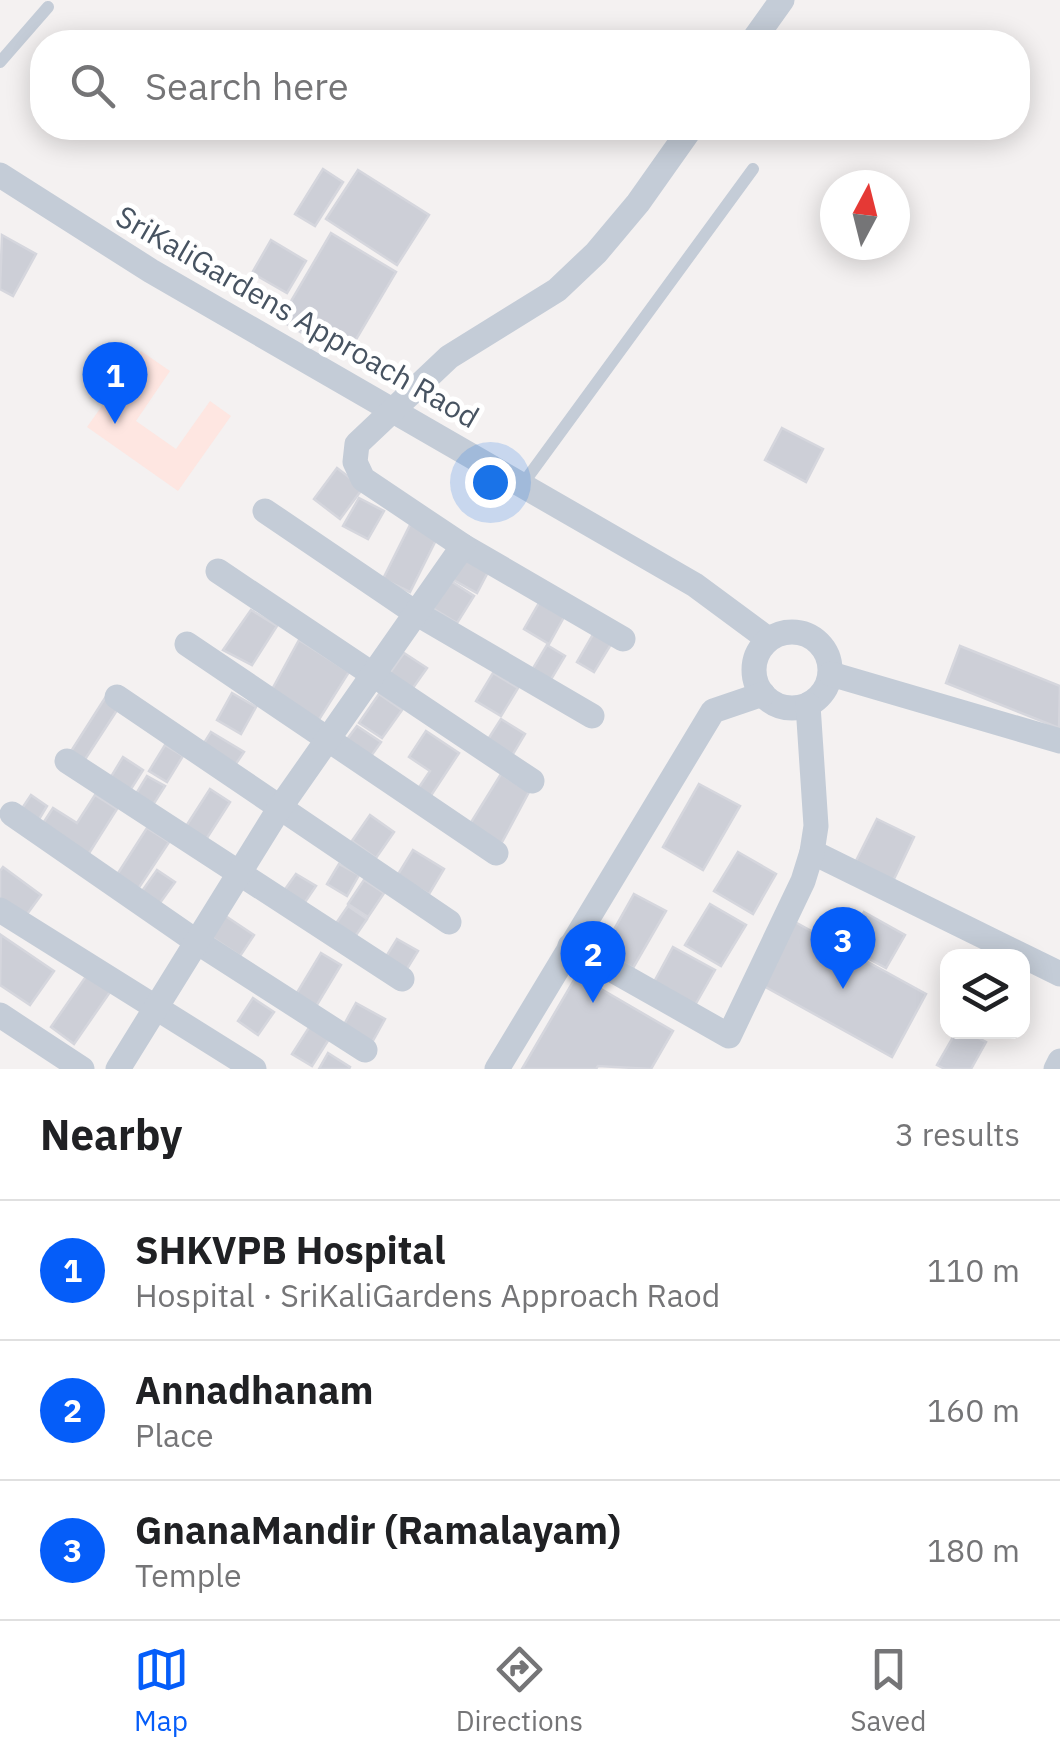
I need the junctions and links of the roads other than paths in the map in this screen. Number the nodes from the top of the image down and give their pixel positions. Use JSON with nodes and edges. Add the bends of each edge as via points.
{"nodes":[{"id":1,"x":782,"y":0,"type":"edge"},
{"id":2,"x":48,"y":6,"type":"dead end"},
{"id":3,"x":761,"y":30,"type":"edge"},
{"id":4,"x":0,"y":62,"type":"edge"},
{"id":5,"x":683,"y":140,"type":"edge"},
{"id":6,"x":753,"y":169,"type":"dead end"},
{"id":7,"x":0,"y":175,"type":"edge"},
{"id":8,"x":392,"y":408,"type":"junction"},
{"id":9,"x":522,"y":485,"type":"junction"},
{"id":10,"x":265,"y":511,"type":"dead end"},
{"id":11,"x":462,"y":546,"type":"junction"},
{"id":12,"x":218,"y":572,"type":"dead end"},
{"id":13,"x":414,"y":612,"type":"junction"},
{"id":14,"x":768,"y":639,"type":"junction"},
{"id":15,"x":623,"y":640,"type":"dead end"},
{"id":16,"x":187,"y":644,"type":"dead end"},
{"id":17,"x":371,"y":674,"type":"junction"},
{"id":18,"x":831,"y":674,"type":"junction"},
{"id":19,"x":762,"y":694,"type":"junction"},
{"id":20,"x":117,"y":698,"type":"dead end"},
{"id":21,"x":808,"y":705,"type":"junction"},
{"id":22,"x":592,"y":716,"type":"dead end"},
{"id":23,"x":326,"y":741,"type":"junction"},
{"id":24,"x":1060,"y":742,"type":"edge"},
{"id":25,"x":67,"y":761,"type":"dead end"},
{"id":26,"x":532,"y":781,"type":"dead end"},
{"id":27,"x":279,"y":809,"type":"junction"},
{"id":28,"x":12,"y":814,"type":"dead end"},
{"id":29,"x":812,"y":852,"type":"junction"},
{"id":30,"x":496,"y":853,"type":"dead end"},
{"id":31,"x":240,"y":875,"type":"junction"},
{"id":32,"x":0,"y":910,"type":"edge"},
{"id":33,"x":449,"y":922,"type":"dead end"},
{"id":34,"x":197,"y":942,"type":"junction"},
{"id":35,"x":570,"y":946,"type":"junction"},
{"id":36,"x":1060,"y":974,"type":"edge"},
{"id":37,"x":402,"y":979,"type":"dead end"},
{"id":38,"x":157,"y":1010,"type":"junction"},
{"id":39,"x":0,"y":1015,"type":"edge"},
{"id":40,"x":365,"y":1050,"type":"dead end"},
{"id":41,"x":1060,"y":1061,"type":"edge"},
{"id":42,"x":82,"y":1069,"type":"edge"},
{"id":43,"x":118,"y":1069,"type":"edge"},
{"id":44,"x":254,"y":1069,"type":"edge"},
{"id":45,"x":497,"y":1069,"type":"edge"},
{"id":46,"x":1056,"y":1069,"type":"edge"}],
"edges":[{"from":1,"to":3,"type":"street"},
{"from":2,"to":4,"type":"lane"},
{"from":5,"to":8,"type":"street","via":[[596,253],[556,290],[449,357]]},
{"from":6,"to":9,"type":"lane"},
{"from":7,"to":8,"type":"street","name":"SriKaliGardens Approach Raod","via":[[151,271]]},
{"from":8,"to":9,"type":"street","name":"SriKaliGardens Approach Raod"},
{"from":8,"to":11,"type":"street","via":[[358,444],[357,471]]},
{"from":9,"to":14,"type":"street","name":"SriKaliGardens Approach Raod","via":[[695,585]]},
{"from":10,"to":13,"type":"street"},
{"from":11,"to":13,"type":"street"},
{"from":11,"to":15,"type":"street"},
{"from":12,"to":17,"type":"street"},
{"from":13,"to":17,"type":"street"},
{"from":13,"to":22,"type":"street"},
{"from":14,"to":18,"type":"street","via":[[790,631],[816,639]]},
{"from":14,"to":19,"type":"street","via":[[755,660]]},
{"from":16,"to":23,"type":"street"},
{"from":17,"to":23,"type":"street"},
{"from":17,"to":26,"type":"street"},
{"from":18,"to":21,"type":"street"},
{"from":18,"to":24,"type":"street"},
{"from":19,"to":21,"type":"street","via":[[783,707]]},
{"from":19,"to":35,"type":"street","via":[[712,711]]},
{"from":20,"to":27,"type":"street"},
{"from":21,"to":29,"type":"street"},
{"from":23,"to":27,"type":"street"},
{"from":23,"to":30,"type":"street"},
{"from":25,"to":31,"type":"street"},
{"from":27,"to":31,"type":"street"},
{"from":27,"to":33,"type":"street"},
{"from":28,"to":34,"type":"street"},
{"from":29,"to":35,"type":"street","via":[[730,1036]]},
{"from":29,"to":36,"type":"street"},
{"from":31,"to":34,"type":"street"},
{"from":31,"to":37,"type":"street"},
{"from":32,"to":38,"type":"street"},
{"from":34,"to":38,"type":"street"},
{"from":34,"to":40,"type":"street"},
{"from":35,"to":45,"type":"street"},
{"from":38,"to":43,"type":"street"},
{"from":38,"to":44,"type":"street"},
{"from":39,"to":42,"type":"street"},
{"from":41,"to":46,"type":"street"}]}
